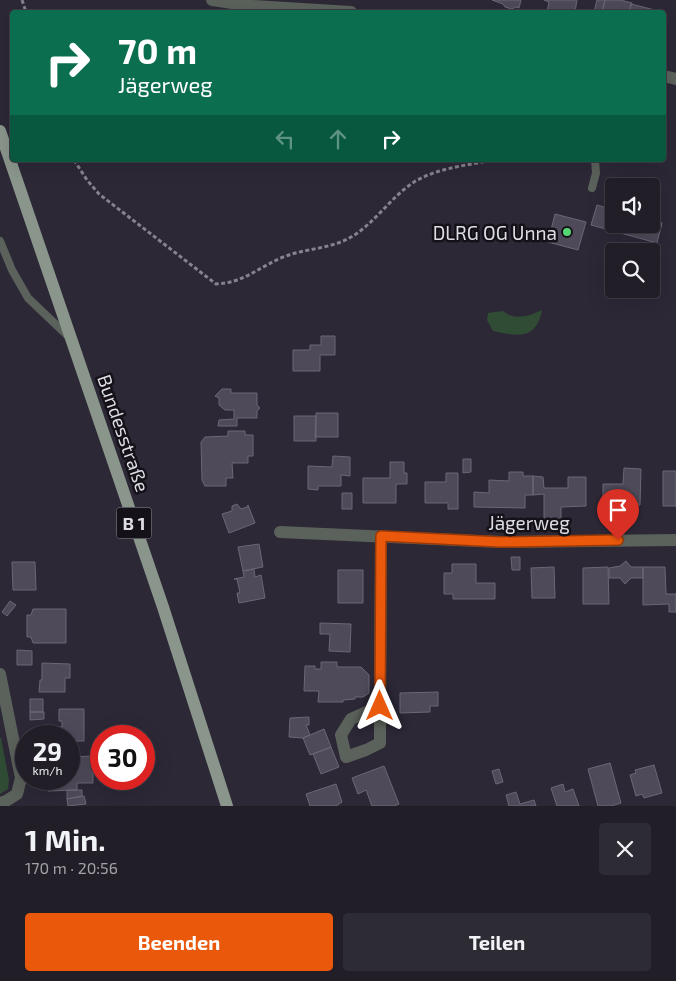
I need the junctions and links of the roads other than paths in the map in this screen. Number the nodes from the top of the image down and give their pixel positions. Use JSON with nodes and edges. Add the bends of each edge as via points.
{"nodes":[{"id":1,"x":212,"y":0,"type":"edge"},
{"id":2,"x":319,"y":10,"type":"edge"},
{"id":3,"x":0,"y":131,"type":"edge"},
{"id":4,"x":10,"y":160,"type":"edge"},
{"id":5,"x":11,"y":162,"type":"edge"},
{"id":6,"x":595,"y":162,"type":"edge"},
{"id":7,"x":592,"y":188,"type":"dead end"},
{"id":8,"x":0,"y":241,"type":"edge"},
{"id":9,"x":73,"y":341,"type":"junction"},
{"id":10,"x":280,"y":532,"type":"dead end"},
{"id":11,"x":381,"y":536,"type":"junction"},
{"id":12,"x":676,"y":540,"type":"edge"},
{"id":13,"x":0,"y":674,"type":"edge"},
{"id":14,"x":380,"y":706,"type":"dead end"},
{"id":15,"x":0,"y":802,"type":"edge"},
{"id":16,"x":227,"y":806,"type":"edge"}],
"edges":[{"from":1,"to":2,"type":"street"},
{"from":3,"to":4,"type":"main road","name":"Bundesstraße","number":"B 1"},
{"from":5,"to":9,"type":"main road","name":"Bundesstraße","number":"B 1"},
{"from":6,"to":7,"type":"lane"},
{"from":8,"to":9,"type":"lane","via":[[28,298]]},
{"from":9,"to":16,"type":"main road","name":"Bundesstraße","number":"B 1"},
{"from":10,"to":11,"type":"street","name":"Jägerweg"},
{"from":11,"to":12,"type":"street","name":"Jägerweg","via":[[501,542]]},
{"from":11,"to":14,"type":"street"},
{"from":13,"to":15,"type":"street","via":[[21,778],[17,794]]}]}
